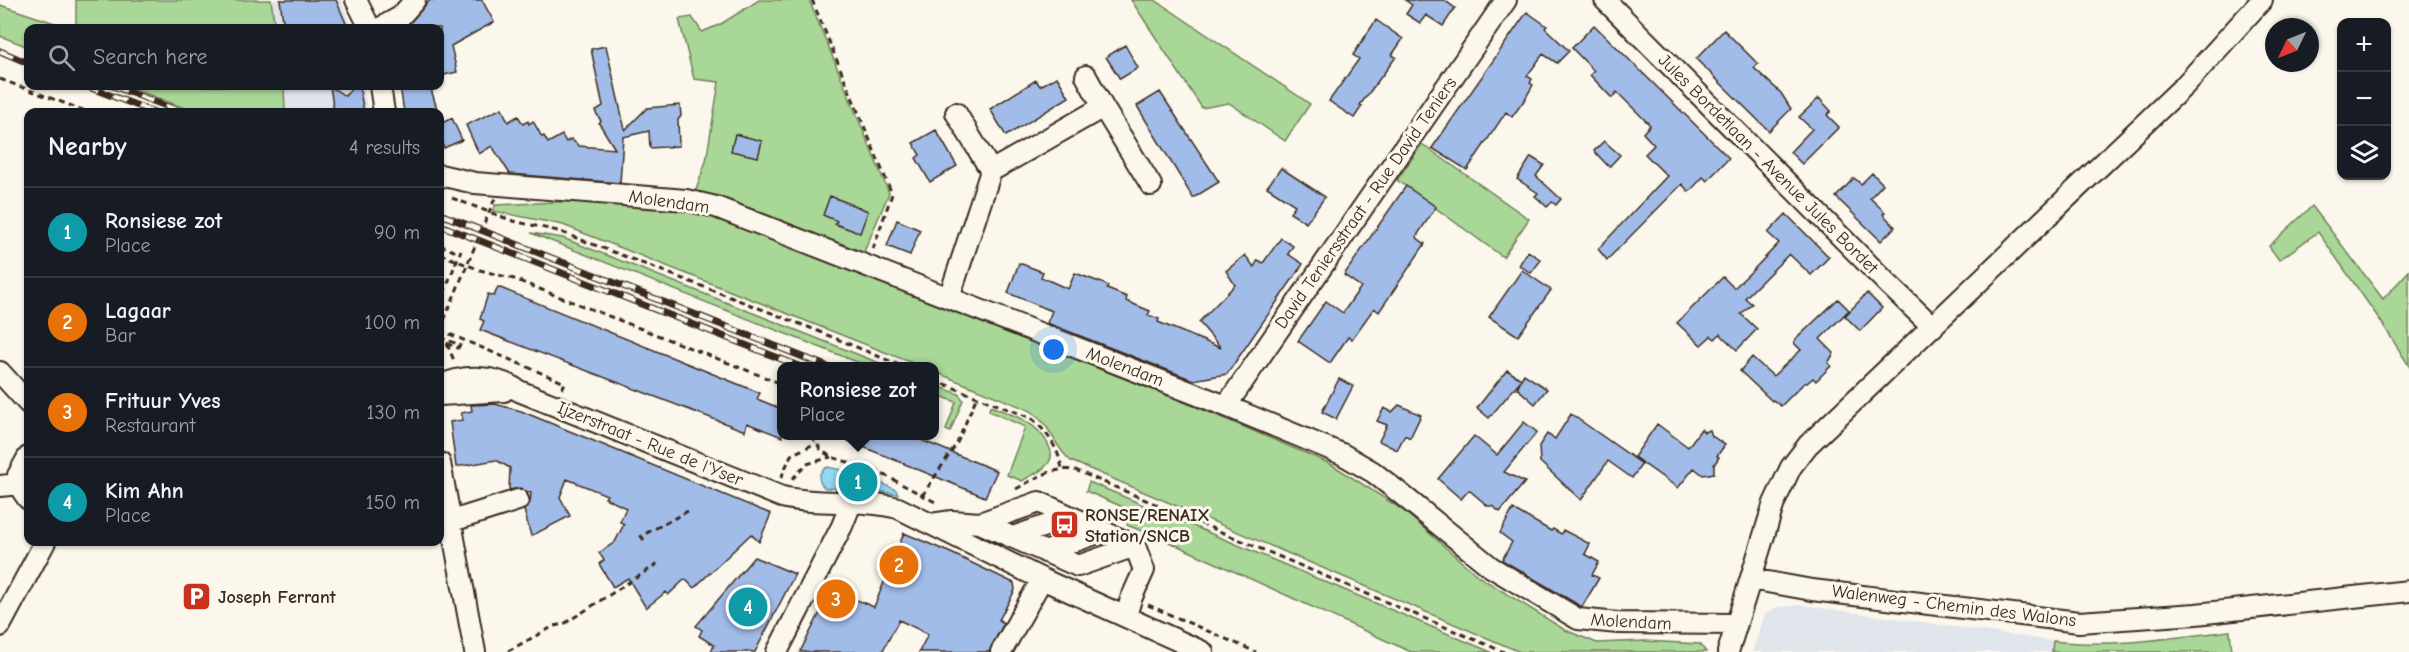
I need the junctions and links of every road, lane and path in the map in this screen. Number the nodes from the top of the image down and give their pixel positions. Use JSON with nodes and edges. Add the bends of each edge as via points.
{"nodes":[{"id":1,"x":356,"y":0,"type":"edge"},
{"id":2,"x":415,"y":0,"type":"edge"},
{"id":3,"x":812,"y":0,"type":"edge"},
{"id":4,"x":1506,"y":0,"type":"edge"},
{"id":5,"x":1605,"y":0,"type":"edge"},
{"id":6,"x":2262,"y":0,"type":"edge"},
{"id":7,"x":368,"y":24,"type":"edge"},
{"id":8,"x":387,"y":24,"type":"edge"},
{"id":9,"x":1086,"y":76,"type":"dead end"},
{"id":10,"x":0,"y":79,"type":"edge"},
{"id":11,"x":24,"y":88,"type":"edge"},
{"id":12,"x":29,"y":90,"type":"edge"},
{"id":13,"x":381,"y":90,"type":"edge"},
{"id":14,"x":1103,"y":107,"type":"junction"},
{"id":15,"x":77,"y":108,"type":"edge"},
{"id":16,"x":383,"y":108,"type":"edge"},
{"id":17,"x":956,"y":113,"type":"dead end"},
{"id":18,"x":992,"y":171,"type":"junction"},
{"id":19,"x":444,"y":176,"type":"edge"},
{"id":20,"x":1151,"y":185,"type":"dead end"},
{"id":21,"x":447,"y":196,"type":"dead end"},
{"id":22,"x":495,"y":198,"type":"dead end"},
{"id":23,"x":444,"y":247,"type":"edge"},
{"id":24,"x":455,"y":248,"type":"dead end"},
{"id":25,"x":461,"y":250,"type":"dead end"},
{"id":26,"x":444,"y":256,"type":"edge"},
{"id":27,"x":457,"y":262,"type":"junction"},
{"id":28,"x":867,"y":265,"type":"junction"},
{"id":29,"x":444,"y":293,"type":"edge"},
{"id":30,"x":949,"y":298,"type":"junction"},
{"id":31,"x":444,"y":320,"type":"edge"},
{"id":32,"x":1933,"y":327,"type":"junction"},
{"id":33,"x":444,"y":332,"type":"edge"},
{"id":34,"x":444,"y":339,"type":"edge"},
{"id":35,"x":444,"y":343,"type":"edge"},
{"id":36,"x":892,"y":362,"type":"edge"},
{"id":37,"x":0,"y":372,"type":"edge"},
{"id":38,"x":777,"y":382,"type":"edge"},
{"id":39,"x":939,"y":382,"type":"edge"},
{"id":40,"x":444,"y":385,"type":"edge"},
{"id":41,"x":519,"y":391,"type":"junction"},
{"id":42,"x":444,"y":395,"type":"edge"},
{"id":43,"x":977,"y":396,"type":"junction"},
{"id":44,"x":24,"y":399,"type":"edge"},
{"id":45,"x":557,"y":405,"type":"junction"},
{"id":46,"x":1226,"y":406,"type":"junction"},
{"id":47,"x":814,"y":440,"type":"edge"},
{"id":48,"x":816,"y":443,"type":"junction"},
{"id":49,"x":831,"y":457,"type":"junction"},
{"id":50,"x":24,"y":464,"type":"edge"},
{"id":51,"x":1062,"y":469,"type":"junction"},
{"id":52,"x":444,"y":489,"type":"edge"},
{"id":53,"x":16,"y":490,"type":"edge"},
{"id":54,"x":780,"y":491,"type":"junction"},
{"id":55,"x":1009,"y":494,"type":"dead end"},
{"id":56,"x":922,"y":496,"type":"junction"},
{"id":57,"x":518,"y":500,"type":"dead end"},
{"id":58,"x":852,"y":501,"type":"junction"},
{"id":59,"x":945,"y":506,"type":"dead end"},
{"id":60,"x":688,"y":511,"type":"dead end"},
{"id":61,"x":449,"y":522,"type":"junction"},
{"id":62,"x":931,"y":524,"type":"junction"},
{"id":63,"x":1095,"y":528,"type":"junction"},
{"id":64,"x":644,"y":540,"type":"dead end"},
{"id":65,"x":1021,"y":541,"type":"junction"},
{"id":66,"x":43,"y":546,"type":"edge"},
{"id":67,"x":656,"y":562,"type":"dead end"},
{"id":68,"x":1042,"y":579,"type":"junction"},
{"id":69,"x":1751,"y":579,"type":"junction"},
{"id":70,"x":2409,"y":591,"type":"edge"},
{"id":71,"x":1128,"y":607,"type":"junction"},
{"id":72,"x":1737,"y":624,"type":"junction"},
{"id":73,"x":0,"y":626,"type":"edge"},
{"id":74,"x":1729,"y":649,"type":"edge"},
{"id":75,"x":508,"y":651,"type":"edge"},
{"id":76,"x":475,"y":652,"type":"edge"},
{"id":77,"x":777,"y":652,"type":"edge"},
{"id":78,"x":1001,"y":652,"type":"edge"},
{"id":79,"x":1203,"y":652,"type":"edge"},
{"id":80,"x":1256,"y":652,"type":"edge"},
{"id":81,"x":1504,"y":652,"type":"edge"}],
"edges":[{"from":1,"to":7,"type":"street"},
{"from":2,"to":8,"type":"street","via":[[400,17]]},
{"from":3,"to":28,"type":"path","via":[[892,194]]},
{"from":4,"to":46,"type":"street","name":"David Teniersstraat - Rue David Teniers"},
{"from":5,"to":32,"type":"street","name":"Jules Bordetlaan - Avenue Jules Bordet"},
{"from":6,"to":32,"type":"street","via":[[2185,85]]},
{"from":9,"to":14,"type":"street"},
{"from":10,"to":11,"type":"path"},
{"from":12,"to":15,"type":"path"},
{"from":13,"to":16,"type":"street"},
{"from":14,"to":18,"type":"street"},
{"from":14,"to":20,"type":"street"},
{"from":17,"to":18,"type":"street"},
{"from":18,"to":30,"type":"street"},
{"from":19,"to":28,"type":"street","name":"Molendam","via":[[475,183],[686,200],[716,207]]},
{"from":21,"to":36,"type":"path","via":[[513,220],[558,231]]},
{"from":22,"to":31,"type":"path","bridge":true},
{"from":23,"to":24,"type":"path","via":[[454,251]]},
{"from":25,"to":27,"type":"path"},
{"from":26,"to":27,"type":"path"},
{"from":27,"to":29,"type":"path"},
{"from":27,"to":38,"type":"path","via":[[514,279]]},
{"from":28,"to":30,"type":"street","name":"Molendam"},
{"from":30,"to":46,"type":"street","name":"Molendam"},
{"from":32,"to":69,"type":"street","via":[[1808,445],[1791,467],[1774,503]]},
{"from":33,"to":45,"type":"path","via":[[564,383]]},
{"from":34,"to":35,"type":"path","via":[[460,345],[458,348]]},
{"from":37,"to":44,"type":"street"},
{"from":39,"to":43,"type":"path"},
{"from":40,"to":41,"type":"street","name":"Ijzerstraat - Rue de l'Yser","via":[[463,378],[482,378],[506,382]]},
{"from":41,"to":42,"type":"street","name":"Ijzerstraat - Rue de l'Yser"},
{"from":41,"to":45,"type":"street","name":"Ijzerstraat - Rue de l'Yser"},
{"from":43,"to":51,"type":"path","via":[[1041,426]]},
{"from":43,"to":56,"type":"path","via":[[957,443]]},
{"from":45,"to":54,"type":"street","name":"Ijzerstraat - Rue de l'Yser"},
{"from":46,"to":72,"type":"street","name":"Molendam","via":[[1342,454],[1373,472],[1491,567],[1578,619]]},
{"from":47,"to":48,"type":"path"},
{"from":48,"to":49,"type":"path"},
{"from":48,"to":54,"type":"path","via":[[791,455]]},
{"from":49,"to":54,"type":"path","via":[[800,469]]},
{"from":49,"to":56,"type":"path","via":[[875,470]]},
{"from":50,"to":53,"type":"street"},
{"from":51,"to":55,"type":"path","via":[[1042,474]]},
{"from":51,"to":81,"type":"path","via":[[1096,478]]},
{"from":52,"to":61,"type":"street"},
{"from":54,"to":58,"type":"street","name":"Ijzerstraat - Rue de l'Yser","via":[[815,501]]},
{"from":56,"to":59,"type":"path"},
{"from":57,"to":61,"type":"street"},
{"from":58,"to":62,"type":"street","name":"Ijzerstraat - Rue de l'Yser","via":[[898,508]]},
{"from":58,"to":77,"type":"street"},
{"from":60,"to":64,"type":"path","via":[[641,536]]},
{"from":61,"to":76,"type":"street"},
{"from":62,"to":65,"type":"street","via":[[952,521]]},
{"from":62,"to":68,"type":"street","name":"Ijzerstraat - Rue de l'Yser"},
{"from":63,"to":65,"type":"street"},
{"from":63,"to":65,"type":"street"},
{"from":63,"to":65,"type":"street"},
{"from":63,"to":71,"type":"street","via":[[1144,570]]},
{"from":66,"to":73,"type":"street"},
{"from":67,"to":75,"type":"path","via":[[564,624]]},
{"from":68,"to":71,"type":"street","name":"Ijzerstraat - Rue de l'Yser"},
{"from":68,"to":78,"type":"street"},
{"from":69,"to":70,"type":"street","name":"Walenweg - Chemin des Walons","via":[[2079,622]]},
{"from":69,"to":72,"type":"street"},
{"from":71,"to":79,"type":"street","name":"Ijzerstraat - Rue de l'Yser"},
{"from":71,"to":80,"type":"path","via":[[1171,614]]},
{"from":72,"to":74,"type":"street"}]}
